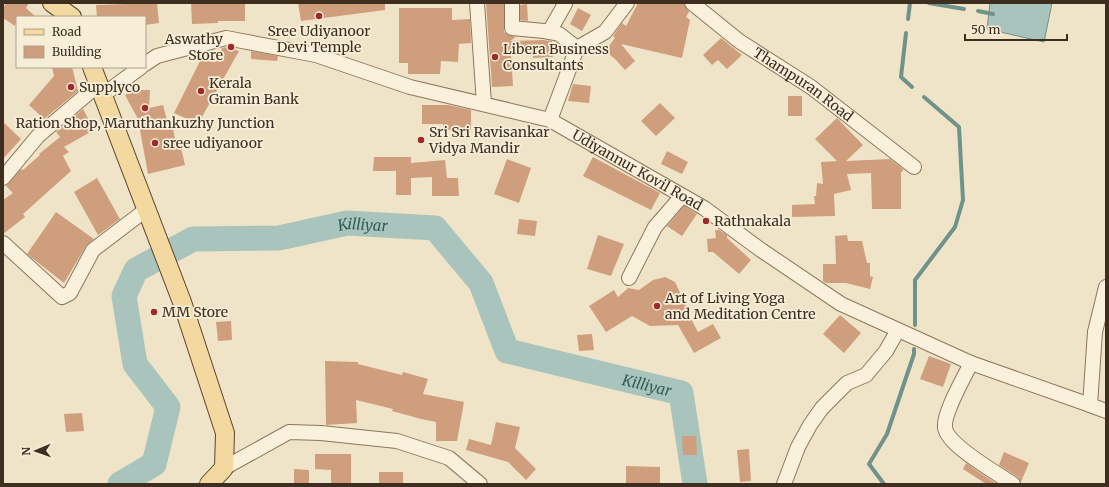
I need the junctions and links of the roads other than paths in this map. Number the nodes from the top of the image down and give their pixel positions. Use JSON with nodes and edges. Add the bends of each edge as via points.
{"nodes":[{"id":1,"x":52,"y":3,"type":"edge"},
{"id":2,"x":74,"y":3,"type":"edge"},
{"id":3,"x":477,"y":3,"type":"edge"},
{"id":4,"x":512,"y":3,"type":"edge"},
{"id":5,"x":627,"y":3,"type":"edge"},
{"id":6,"x":692,"y":3,"type":"edge"},
{"id":7,"x":565,"y":4,"type":"edge"},
{"id":8,"x":72,"y":16,"type":"edge"},
{"id":9,"x":74,"y":16,"type":"edge"},
{"id":10,"x":549,"y":32,"type":"junction"},
{"id":11,"x":577,"y":48,"type":"junction"},
{"id":12,"x":146,"y":63,"type":"edge"},
{"id":13,"x":92,"y":68,"type":"edge"},
{"id":14,"x":139,"y":68,"type":"edge"},
{"id":15,"x":100,"y":90,"type":"junction"},
{"id":16,"x":484,"y":104,"type":"junction"},
{"id":17,"x":550,"y":120,"type":"junction"},
{"id":18,"x":914,"y":167,"type":"dead end"},
{"id":19,"x":3,"y":178,"type":"edge"},
{"id":20,"x":682,"y":196,"type":"junction"},
{"id":21,"x":148,"y":213,"type":"junction"},
{"id":22,"x":3,"y":243,"type":"edge"},
{"id":23,"x":629,"y":278,"type":"dead end"},
{"id":24,"x":1106,"y":287,"type":"edge"},
{"id":25,"x":898,"y":330,"type":"junction"},
{"id":26,"x":971,"y":363,"type":"junction"},
{"id":27,"x":1090,"y":405,"type":"junction"},
{"id":28,"x":1106,"y":411,"type":"edge"},
{"id":29,"x":224,"y":468,"type":"junction"},
{"id":30,"x":209,"y":484,"type":"edge"},
{"id":31,"x":480,"y":484,"type":"edge"},
{"id":32,"x":784,"y":484,"type":"edge"},
{"id":33,"x":1013,"y":484,"type":"edge"}],
"edges":[{"from":1,"to":8,"type":"main road"},
{"from":2,"to":9,"type":"main road"},
{"from":3,"to":16,"type":"street"},
{"from":4,"to":10,"type":"street","via":[[512,28]]},
{"from":5,"to":11,"type":"street","via":[[605,32]]},
{"from":6,"to":18,"type":"street","name":"Thampuran Road","via":[[762,57],[811,87]]},
{"from":7,"to":10,"type":"street"},
{"from":10,"to":11,"type":"street","via":[[560,34]]},
{"from":11,"to":17,"type":"street"},
{"from":12,"to":16,"type":"street","name":"Udiyannur Kovil Road","via":[[157,56],[226,38],[316,55],[410,87]]},
{"from":13,"to":15,"type":"main road"},
{"from":14,"to":15,"type":"street"},
{"from":15,"to":19,"type":"street","via":[[38,136]]},
{"from":15,"to":21,"type":"main road"},
{"from":16,"to":17,"type":"street","name":"Udiyannur Kovil Road"},
{"from":17,"to":20,"type":"street","name":"Udiyannur Kovil Road"},
{"from":20,"to":23,"type":"street","via":[[655,227]]},
{"from":20,"to":25,"type":"street","name":"Udiyannur Kovil Road","via":[[704,208],[841,304]]},
{"from":21,"to":22,"type":"street","via":[[94,250],[70,293],[62,297]]},
{"from":21,"to":29,"type":"main road","via":[[182,302],[225,433]]},
{"from":24,"to":27,"type":"street","via":[[1095,332]]},
{"from":25,"to":26,"type":"street","name":"Udiyannur Kovil Road"},
{"from":25,"to":32,"type":"street","via":[[866,375],[847,383],[822,408],[798,447]]},
{"from":26,"to":27,"type":"street","name":"Udiyannur Kovil Road"},
{"from":26,"to":33,"type":"street","via":[[946,416],[945,429],[953,443]]},
{"from":27,"to":28,"type":"street","name":"Udiyannur Kovil Road"},
{"from":29,"to":30,"type":"main road"},
{"from":29,"to":31,"type":"street","via":[[289,432],[321,433],[404,444],[449,458]]}]}
